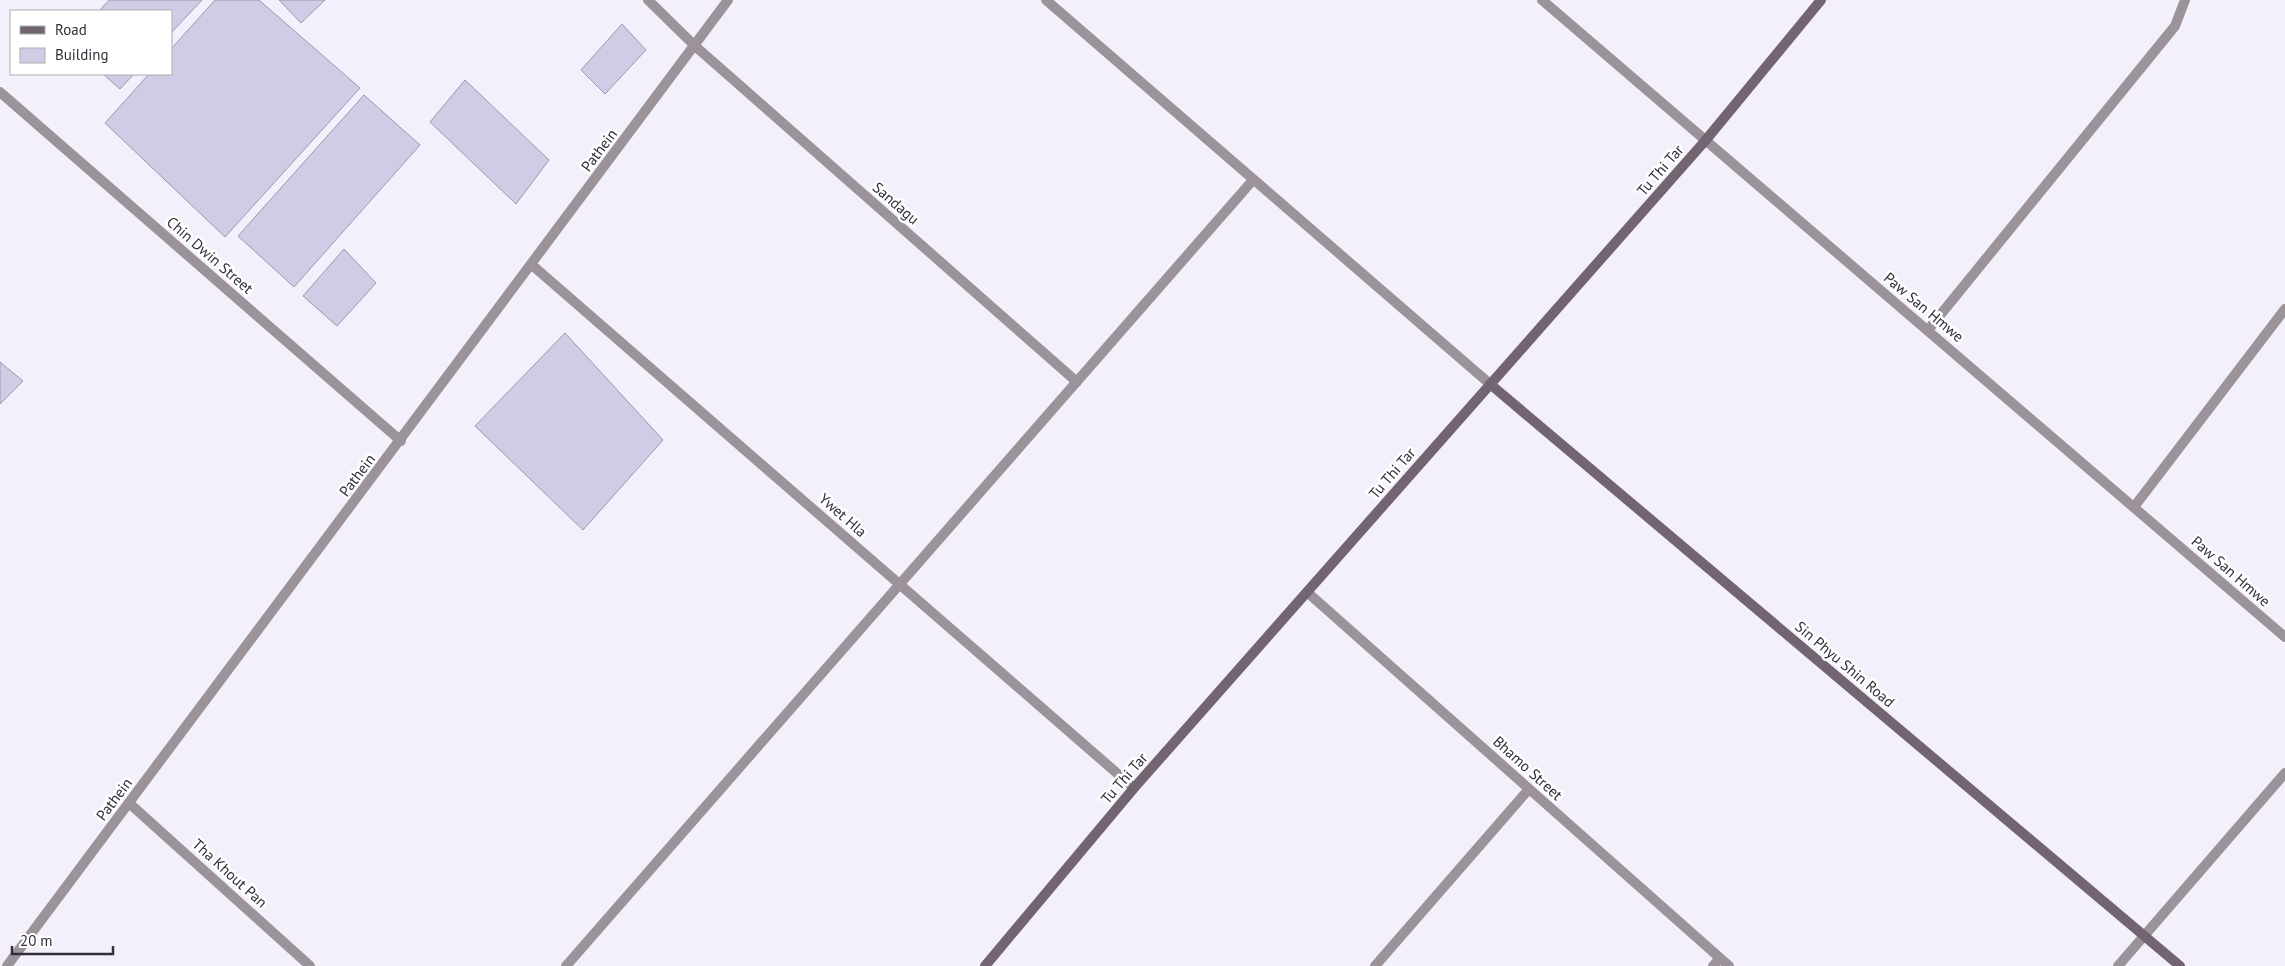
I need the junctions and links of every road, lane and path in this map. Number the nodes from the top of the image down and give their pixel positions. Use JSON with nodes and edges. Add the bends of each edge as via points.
{"nodes":[{"id":1,"x":648,"y":0,"type":"edge"},
{"id":2,"x":728,"y":0,"type":"edge"},
{"id":3,"x":1046,"y":0,"type":"edge"},
{"id":4,"x":1542,"y":0,"type":"edge"},
{"id":5,"x":1821,"y":0,"type":"edge"},
{"id":6,"x":2185,"y":0,"type":"edge"},
{"id":7,"x":695,"y":46,"type":"junction"},
{"id":8,"x":0,"y":92,"type":"edge"},
{"id":9,"x":1705,"y":141,"type":"junction"},
{"id":10,"x":1253,"y":180,"type":"junction"},
{"id":11,"x":532,"y":265,"type":"junction"},
{"id":12,"x":2285,"y":309,"type":"edge"},
{"id":13,"x":1928,"y":330,"type":"junction"},
{"id":14,"x":1077,"y":382,"type":"junction"},
{"id":15,"x":1490,"y":384,"type":"junction"},
{"id":16,"x":401,"y":441,"type":"junction"},
{"id":17,"x":2134,"y":507,"type":"junction"},
{"id":18,"x":900,"y":584,"type":"junction"},
{"id":19,"x":1307,"y":592,"type":"junction"},
{"id":20,"x":2285,"y":637,"type":"edge"},
{"id":21,"x":2285,"y":773,"type":"edge"},
{"id":22,"x":1134,"y":788,"type":"junction"},
{"id":23,"x":1529,"y":789,"type":"junction"},
{"id":24,"x":129,"y":803,"type":"junction"},
{"id":25,"x":2144,"y":936,"type":"junction"},
{"id":26,"x":1720,"y":958,"type":"junction"},
{"id":27,"x":7,"y":966,"type":"edge"},
{"id":28,"x":310,"y":966,"type":"edge"},
{"id":29,"x":566,"y":966,"type":"edge"},
{"id":30,"x":985,"y":966,"type":"edge"},
{"id":31,"x":1374,"y":966,"type":"edge"},
{"id":32,"x":1713,"y":966,"type":"edge"},
{"id":33,"x":1729,"y":966,"type":"edge"},
{"id":34,"x":2118,"y":966,"type":"edge"},
{"id":35,"x":2180,"y":966,"type":"edge"}],
"edges":[{"from":1,"to":7,"type":"street","name":"Sandagu"},
{"from":2,"to":7,"type":"street","name":"Pathein"},
{"from":3,"to":10,"type":"street"},
{"from":4,"to":9,"type":"street","name":"Paw San Hmwe"},
{"from":5,"to":9,"type":"street","name":"Tu Thi Tar"},
{"from":6,"to":13,"type":"street","via":[[2175,26]]},
{"from":7,"to":11,"type":"street","name":"Pathein"},
{"from":7,"to":14,"type":"street","name":"Sandagu"},
{"from":8,"to":16,"type":"street","name":"Chin Dwin Street"},
{"from":9,"to":13,"type":"street","name":"Paw San Hmwe"},
{"from":9,"to":15,"type":"street","name":"Tu Thi Tar"},
{"from":10,"to":14,"type":"street"},
{"from":10,"to":15,"type":"street"},
{"from":11,"to":16,"type":"street","name":"Pathein"},
{"from":11,"to":18,"type":"street","name":"Ywet Hla"},
{"from":12,"to":17,"type":"street"},
{"from":13,"to":17,"type":"street","name":"Paw San Hmwe"},
{"from":14,"to":18,"type":"street"},
{"from":15,"to":19,"type":"street","name":"Tu Thi Tar"},
{"from":15,"to":25,"type":"street","name":"Sin Phyu Shin Road"},
{"from":16,"to":24,"type":"street","name":"Pathein"},
{"from":17,"to":20,"type":"street","name":"Paw San Hmwe"},
{"from":18,"to":22,"type":"street","name":"Ywet Hla"},
{"from":18,"to":29,"type":"street"},
{"from":19,"to":22,"type":"street","name":"Tu Thi Tar"},
{"from":19,"to":23,"type":"street","name":"Bhamo Street"},
{"from":21,"to":25,"type":"street"},
{"from":22,"to":30,"type":"street","name":"Tu Thi Tar"},
{"from":23,"to":26,"type":"street","name":"Bhamo Street"},
{"from":23,"to":31,"type":"street"},
{"from":24,"to":27,"type":"street","name":"Pathein"},
{"from":24,"to":28,"type":"street","name":"Tha Khout Pan"},
{"from":25,"to":34,"type":"street"},
{"from":25,"to":35,"type":"street","name":"Sin Phyu Shin Road"},
{"from":26,"to":32,"type":"street"},
{"from":26,"to":33,"type":"street","name":"Bhamo Street"}]}
